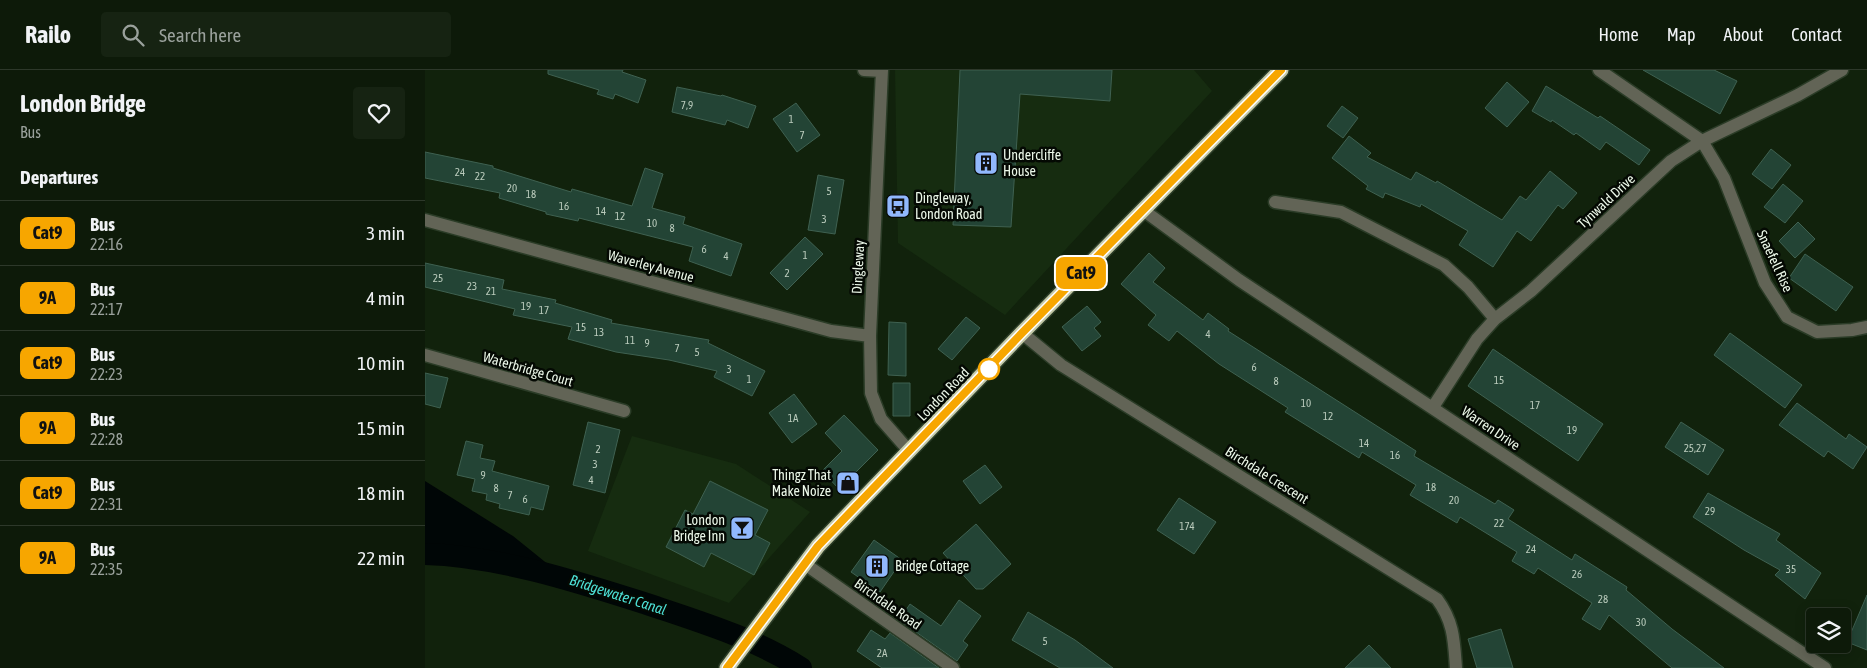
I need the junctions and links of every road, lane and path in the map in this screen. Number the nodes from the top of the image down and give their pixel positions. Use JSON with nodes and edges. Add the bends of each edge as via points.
{"nodes":[{"id":1,"x":864,"y":70,"type":"edge"},
{"id":2,"x":882,"y":70,"type":"edge"},
{"id":3,"x":1281,"y":70,"type":"edge"},
{"id":4,"x":1599,"y":70,"type":"edge"},
{"id":5,"x":1842,"y":70,"type":"edge"},
{"id":6,"x":1702,"y":141,"type":"junction"},
{"id":7,"x":1275,"y":202,"type":"dead end"},
{"id":8,"x":1143,"y":210,"type":"junction"},
{"id":9,"x":425,"y":220,"type":"edge"},
{"id":10,"x":1495,"y":320,"type":"junction"},
{"id":11,"x":1867,"y":327,"type":"edge"},
{"id":12,"x":1022,"y":333,"type":"junction"},
{"id":13,"x":870,"y":336,"type":"junction"},
{"id":14,"x":425,"y":355,"type":"edge"},
{"id":15,"x":1433,"y":407,"type":"junction"},
{"id":16,"x":623,"y":412,"type":"dead end"},
{"id":17,"x":910,"y":452,"type":"junction"},
{"id":18,"x":805,"y":564,"type":"junction"},
{"id":19,"x":729,"y":665,"type":"edge"},
{"id":20,"x":953,"y":668,"type":"edge"},
{"id":21,"x":1456,"y":668,"type":"edge"},
{"id":22,"x":1825,"y":668,"type":"edge"}],
"edges":[{"from":1,"to":2,"type":"street"},
{"from":2,"to":13,"type":"street","name":"Dingleway"},
{"from":3,"to":8,"type":"highway","name":"London Road"},
{"from":4,"to":6,"type":"street"},
{"from":5,"to":6,"type":"street","name":"Tynwald Drive"},
{"from":6,"to":10,"type":"street","name":"Tynwald Drive","via":[[1671,161],[1531,291]]},
{"from":6,"to":11,"type":"street","name":"Snaefell Rise","via":[[1724,178],[1765,283],[1787,317],[1817,332]]},
{"from":7,"to":10,"type":"street","via":[[1341,212],[1445,265]]},
{"from":8,"to":12,"type":"highway","name":"London Road"},
{"from":8,"to":15,"type":"street","name":"Warren Drive","via":[[1239,280]]},
{"from":9,"to":13,"type":"street","name":"Waverley Avenue","via":[[831,331]]},
{"from":10,"to":15,"type":"street","name":"Tynwald Drive","via":[[1477,339]]},
{"from":12,"to":17,"type":"highway","name":"London Road"},
{"from":12,"to":21,"type":"street","name":"Birchdale Crescent","via":[[1061,365],[1437,599],[1448,614]]},
{"from":13,"to":17,"type":"street","name":"Dingleway","via":[[871,393],[881,418]]},
{"from":14,"to":16,"type":"street","name":"Waterbridge Court"},
{"from":15,"to":22,"type":"street","name":"Warren Drive"},
{"from":17,"to":18,"type":"highway","name":"London Road","via":[[818,546]]},
{"from":18,"to":19,"type":"highway","name":"London Road"},
{"from":18,"to":20,"type":"street","name":"Birchdale Road"}]}
